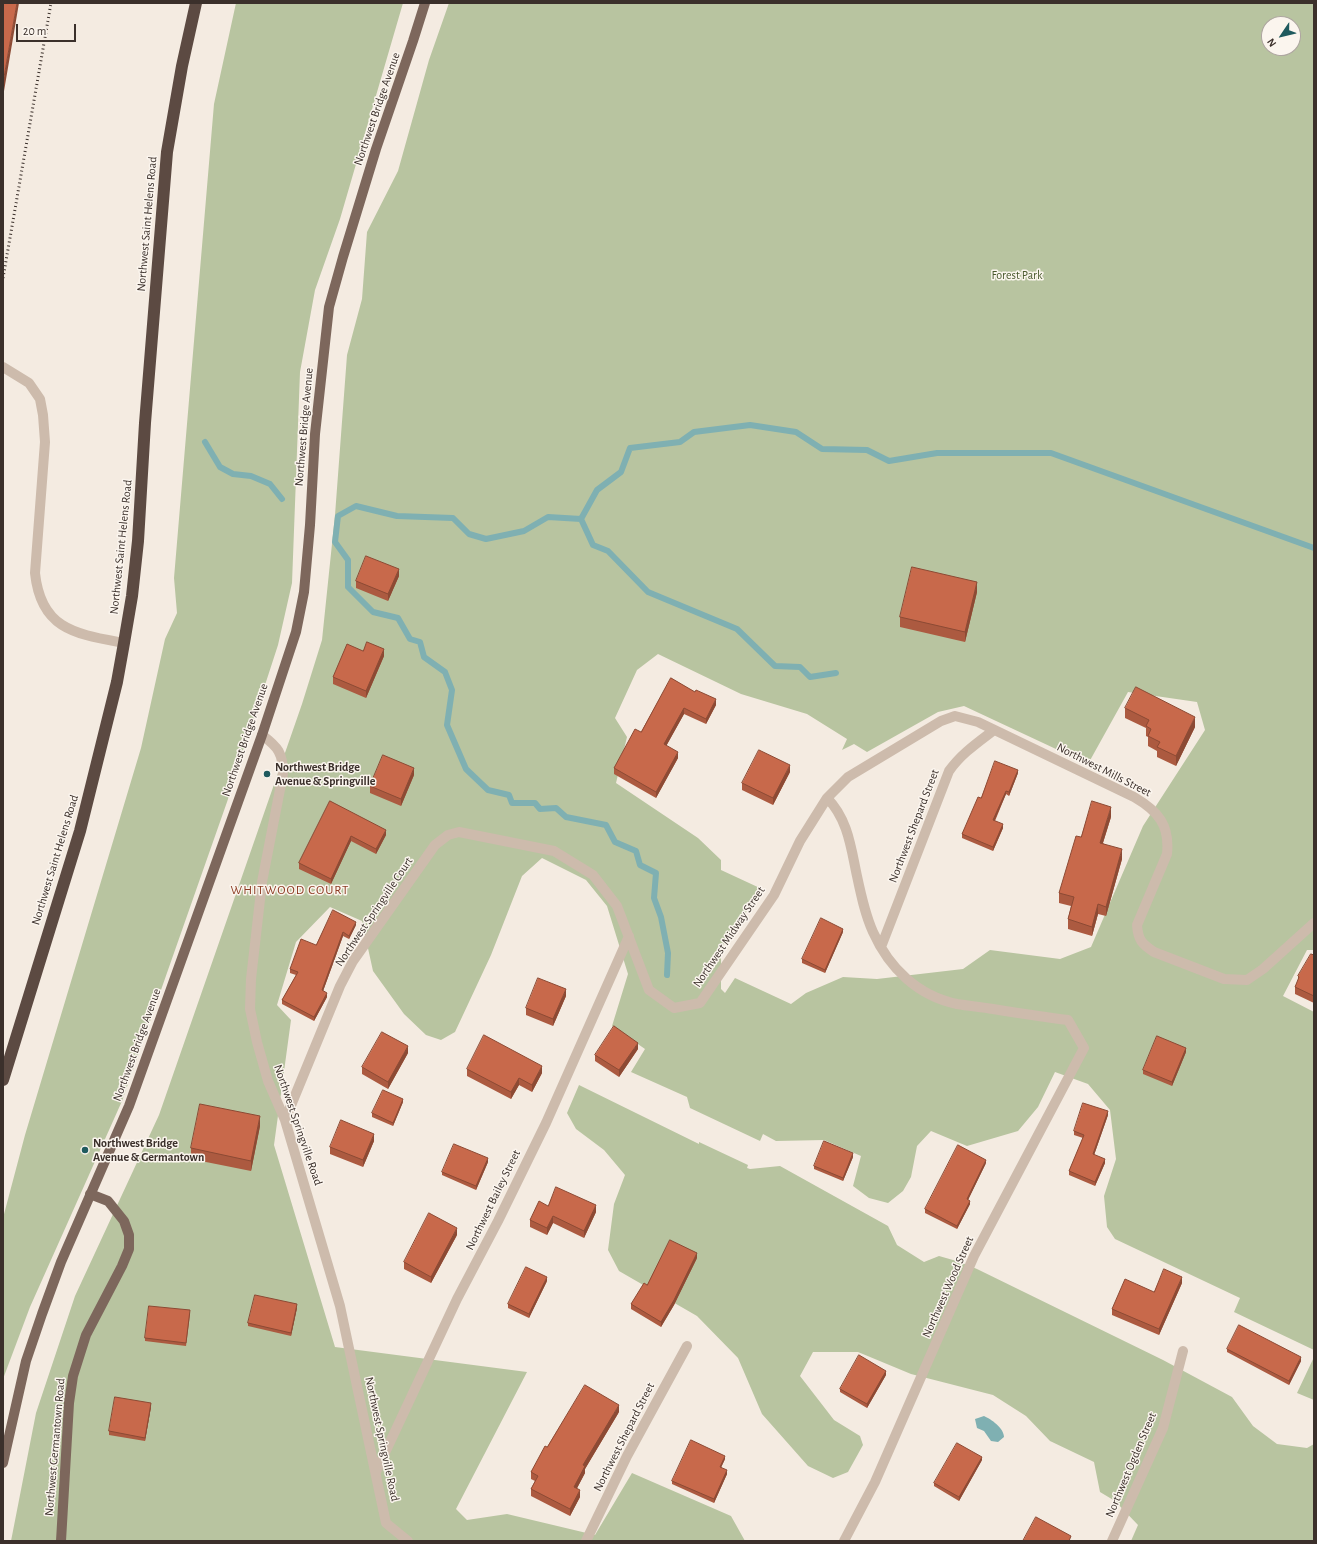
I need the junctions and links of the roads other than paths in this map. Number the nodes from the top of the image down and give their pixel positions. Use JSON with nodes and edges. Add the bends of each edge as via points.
{"nodes":[{"id":1,"x":196,"y":3,"type":"edge"},
{"id":2,"x":425,"y":3,"type":"edge"},
{"id":3,"x":3,"y":367,"type":"edge"},
{"id":4,"x":124,"y":643,"type":"junction"},
{"id":5,"x":994,"y":730,"type":"junction"},
{"id":6,"x":262,"y":735,"type":"junction"},
{"id":7,"x":827,"y":798,"type":"junction"},
{"id":8,"x":448,"y":835,"type":"joint"},
{"id":9,"x":1314,"y":923,"type":"edge"},
{"id":10,"x":629,"y":936,"type":"junction"},
{"id":11,"x":881,"y":947,"type":"junction"},
{"id":12,"x":3,"y":1080,"type":"edge"},
{"id":13,"x":285,"y":1120,"type":"junction"},
{"id":14,"x":90,"y":1194,"type":"junction"},
{"id":15,"x":687,"y":1346,"type":"dead end"},
{"id":16,"x":1183,"y":1351,"type":"dead end"},
{"id":17,"x":3,"y":1463,"type":"edge"},
{"id":18,"x":376,"y":1472,"type":"junction"},
{"id":19,"x":61,"y":1541,"type":"edge"},
{"id":20,"x":408,"y":1541,"type":"edge"},
{"id":21,"x":586,"y":1541,"type":"edge"},
{"id":22,"x":844,"y":1541,"type":"edge"},
{"id":23,"x":1112,"y":1541,"type":"edge"}],
"edges":[{"from":1,"to":4,"type":"highway","name":"Northwest Saint Helens Road","via":[[167,152],[138,541]]},
{"from":2,"to":6,"type":"main road","name":"Northwest Bridge Avenue","via":[[374,156],[329,307],[312,469],[304,592],[296,632]]},
{"from":3,"to":4,"type":"street","via":[[29,383],[40,399],[43,415],[45,442],[35,572],[37,589],[43,605],[59,624],[72,632]]},
{"from":4,"to":12,"type":"highway","name":"Northwest Saint Helens Road","via":[[117,682],[80,831]]},
{"from":5,"to":7,"type":"street","name":"Northwest Mills Street","via":[[978,722],[955,716],[941,721],[848,777]]},
{"from":5,"to":9,"type":"street","name":"Northwest Mills Street","via":[[1134,797],[1154,811],[1161,820],[1166,831],[1167,854],[1137,925],[1138,936],[1144,945],[1154,952],[1224,979],[1247,980],[1264,969]]},
{"from":5,"to":11,"type":"street","name":"Northwest Shepard Street","via":[[966,751],[949,771]]},
{"from":6,"to":13,"type":"street","name":"Northwest Springville Road","via":[[279,751],[283,774],[262,882],[250,1009],[268,1081]]},
{"from":6,"to":14,"type":"main road","name":"Northwest Bridge Avenue","via":[[129,1106]]},
{"from":7,"to":10,"type":"street","name":"Northwest Midway Street","via":[[800,841],[774,895],[700,1003],[674,1008],[649,990]]},
{"from":7,"to":11,"type":"street","via":[[836,807],[846,829],[864,904],[872,930]]},
{"from":8,"to":10,"type":"street","name":"Northwest Midway Street","via":[[459,832],[554,851],[593,875],[617,906]]},
{"from":8,"to":13,"type":"street","name":"Northwest Springville Court","via":[[435,845],[353,961],[340,986]]},
{"from":10,"to":18,"type":"street","name":"Northwest Bailey Street","via":[[546,1123],[457,1299]]},
{"from":11,"to":22,"type":"street","name":"Northwest Wood Street","via":[[902,976],[930,994],[956,1003],[1068,1020],[1084,1048],[974,1256],[875,1482]]},
{"from":13,"to":18,"type":"street","name":"Northwest Springville Road","via":[[340,1306]]},
{"from":14,"to":17,"type":"main road","name":"Northwest Bridge Avenue","via":[[61,1262],[26,1361]]},
{"from":14,"to":19,"type":"main road","name":"Northwest Germantown Road","via":[[108,1201],[124,1221],[129,1235],[128,1249],[122,1266],[86,1335],[73,1376],[69,1403]]},
{"from":15,"to":21,"type":"street","name":"Northwest Shepard Street","via":[[627,1456]]},
{"from":16,"to":23,"type":"street","name":"Northwest Ogden Street","via":[[1163,1428]]},
{"from":18,"to":20,"type":"street","name":"Northwest Springville Road","via":[[386,1523]]}]}
